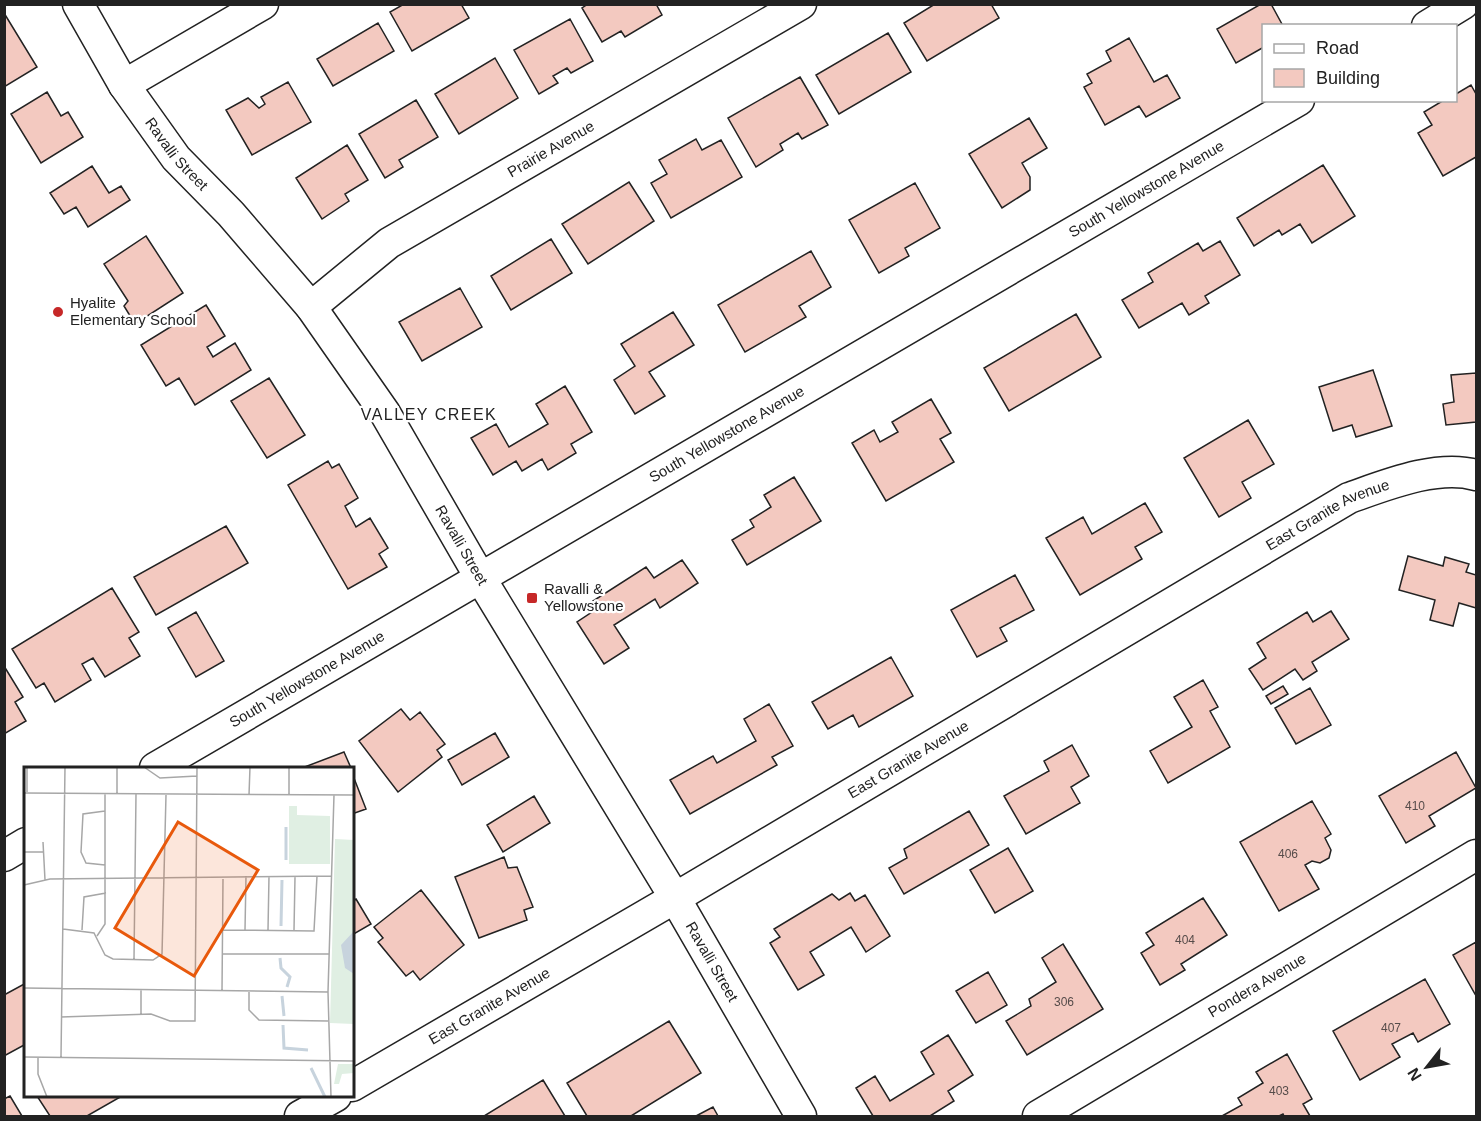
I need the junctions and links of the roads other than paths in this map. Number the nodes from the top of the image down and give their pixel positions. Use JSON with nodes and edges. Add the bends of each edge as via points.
{"nodes":[{"id":1,"x":78,"y":4,"type":"edge"},
{"id":2,"x":263,"y":4,"type":"edge"},
{"id":3,"x":801,"y":4,"type":"edge"},
{"id":4,"x":1463,"y":4,"type":"edge"},
{"id":5,"x":1430,"y":24,"type":"edge"},
{"id":6,"x":124,"y":85,"type":"junction"},
{"id":7,"x":1296,"y":102,"type":"edge"},
{"id":8,"x":311,"y":307,"type":"junction"},
{"id":9,"x":1476,"y":475,"type":"edge"},
{"id":10,"x":481,"y":579,"type":"junction"},
{"id":11,"x":156,"y":767,"type":"edge"},
{"id":12,"x":24,"y":844,"type":"edge"},
{"id":13,"x":4,"y":855,"type":"edge"},
{"id":14,"x":1476,"y":855,"type":"edge"},
{"id":15,"x":675,"y":898,"type":"junction"},
{"id":16,"x":354,"y":1085,"type":"edge"},
{"id":17,"x":333,"y":1097,"type":"edge"},
{"id":18,"x":300,"y":1116,"type":"edge"},
{"id":19,"x":801,"y":1116,"type":"edge"},
{"id":20,"x":1038,"y":1116,"type":"edge"}],
"edges":[{"from":1,"to":6,"type":"street","name":"Ravalli Street"},
{"from":2,"to":6,"type":"street"},
{"from":3,"to":8,"type":"street","name":"Prairie Avenue","via":[[389,243]]},
{"from":4,"to":5,"type":"street"},
{"from":6,"to":8,"type":"street","name":"Ravalli Street","via":[[176,158],[231,214]]},
{"from":7,"to":10,"type":"street","name":"South Yellowstone Avenue"},
{"from":8,"to":10,"type":"street","name":"Ravalli Street","via":[[385,413]]},
{"from":9,"to":15,"type":"street","name":"East Granite Avenue","via":[[1462,471],[1402,479],[1349,498]]},
{"from":10,"to":11,"type":"street","name":"South Yellowstone Avenue"},
{"from":10,"to":15,"type":"street","name":"Ravalli Street"},
{"from":12,"to":13,"type":"street"},
{"from":14,"to":20,"type":"street","name":"Pondera Avenue"},
{"from":15,"to":16,"type":"street","name":"East Granite Avenue"},
{"from":15,"to":19,"type":"street","name":"Ravalli Street"},
{"from":17,"to":18,"type":"street"}]}
